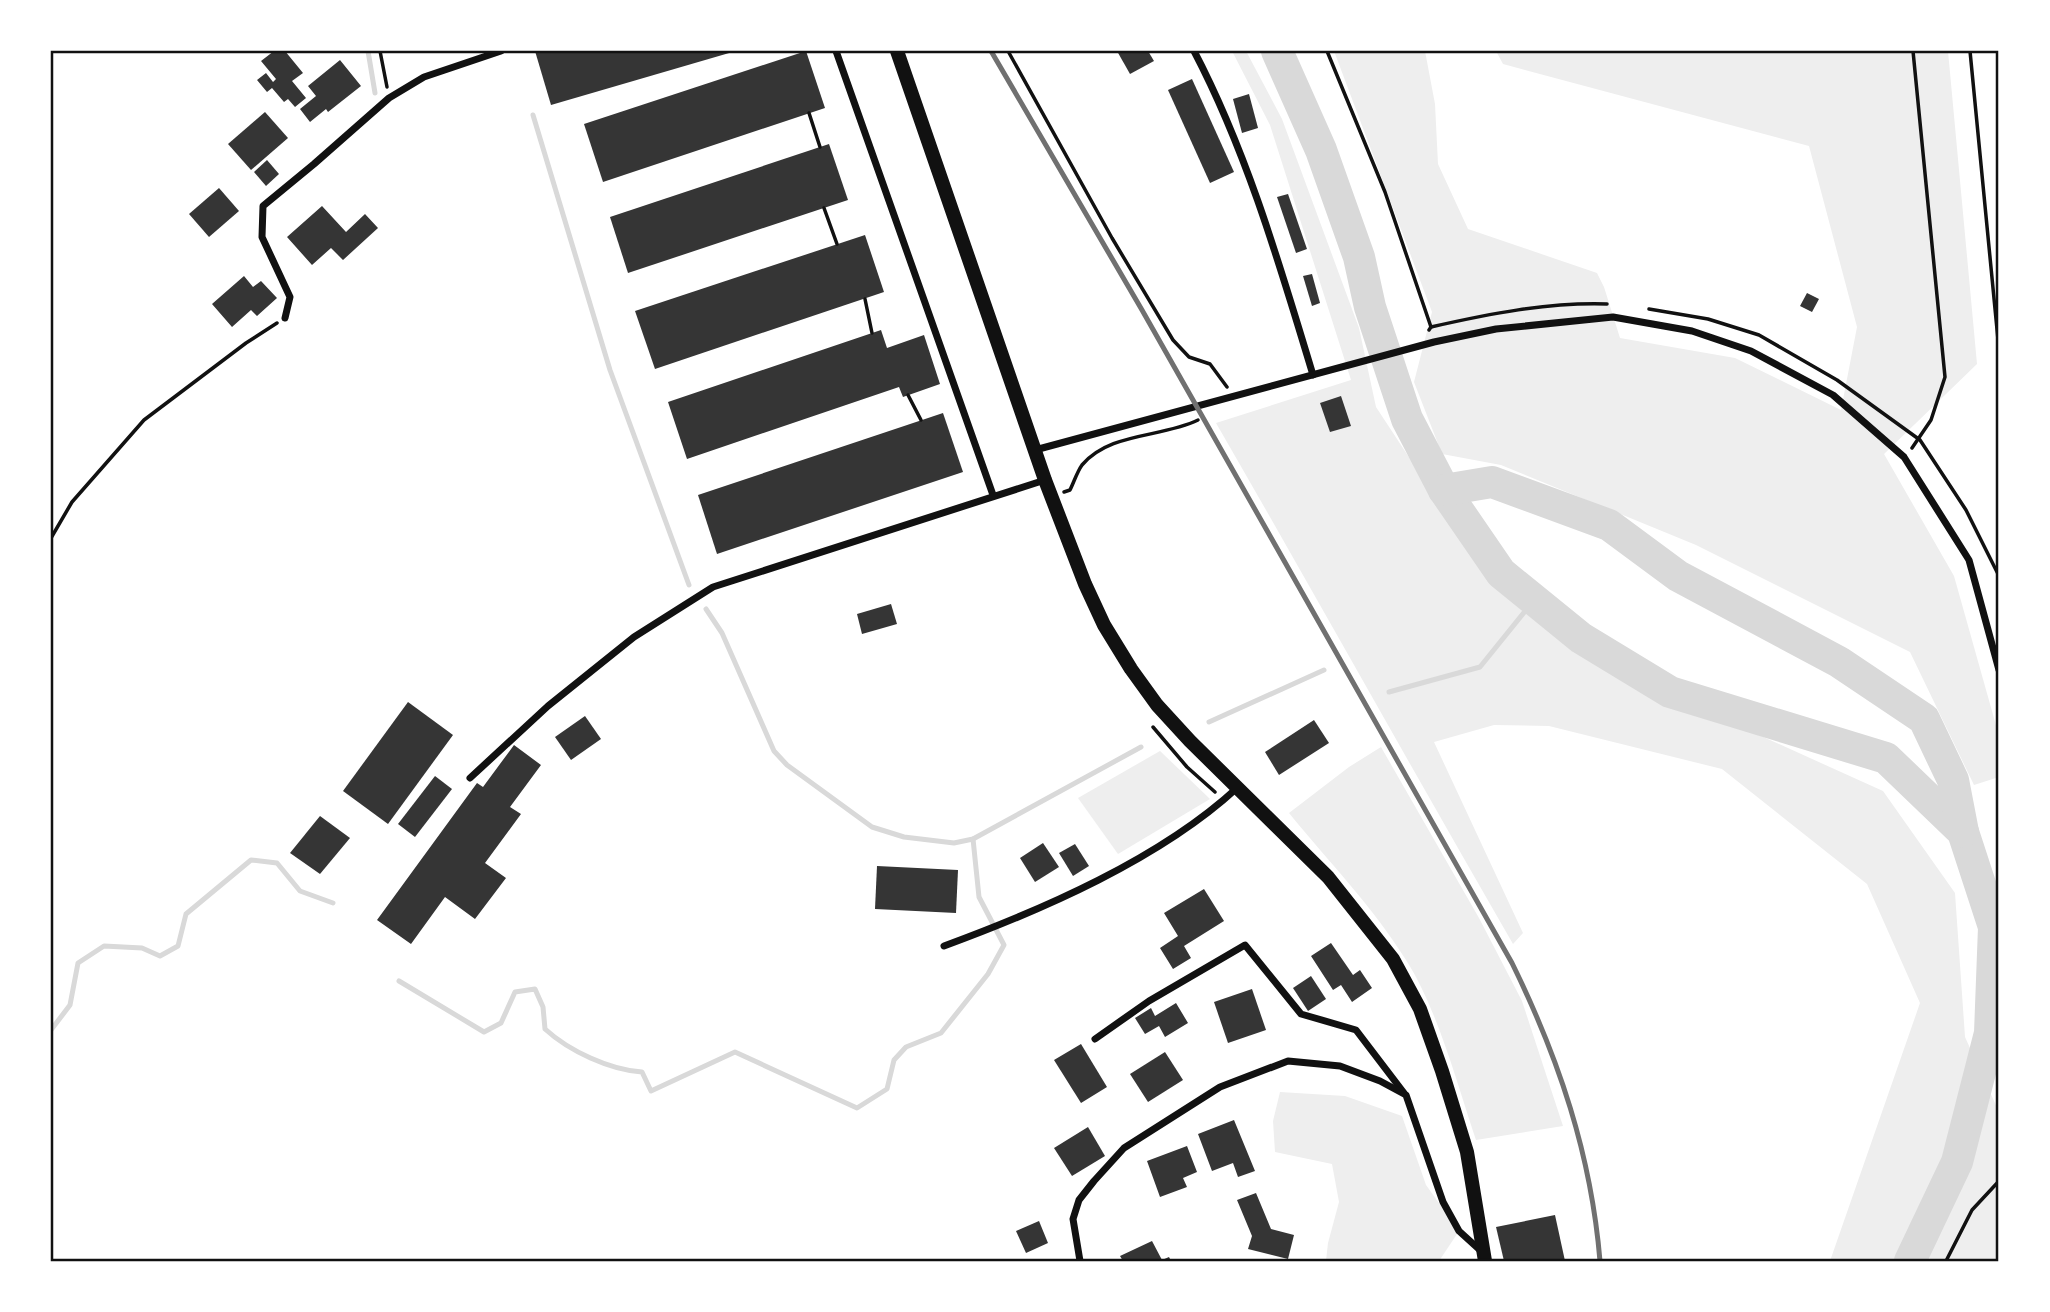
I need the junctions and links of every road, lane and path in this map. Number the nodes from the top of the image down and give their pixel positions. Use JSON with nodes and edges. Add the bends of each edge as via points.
{"nodes":[{"id":1,"x":380,"y":51,"type":"edge"},
{"id":2,"x":501,"y":51,"type":"edge"},
{"id":3,"x":836,"y":51,"type":"edge"},
{"id":4,"x":897,"y":51,"type":"edge"},
{"id":5,"x":1009,"y":51,"type":"edge"},
{"id":6,"x":1194,"y":51,"type":"edge"},
{"id":7,"x":1327,"y":51,"type":"edge"},
{"id":8,"x":1913,"y":51,"type":"edge"},
{"id":9,"x":1970,"y":51,"type":"edge"},
{"id":10,"x":389,"y":98,"type":"junction"},
{"id":11,"x":809,"y":113,"type":"dead end"},
{"id":12,"x":820,"y":147,"type":"dead end"},
{"id":13,"x":824,"y":208,"type":"dead end"},
{"id":14,"x":837,"y":244,"type":"dead end"},
{"id":15,"x":865,"y":299,"type":"dead end"},
{"id":16,"x":1618,"y":304,"type":"dead end"},
{"id":17,"x":1644,"y":308,"type":"dead end"},
{"id":18,"x":285,"y":318,"type":"joint"},
{"id":19,"x":1431,"y":327,"type":"junction"},
{"id":20,"x":872,"y":333,"type":"dead end"},
{"id":21,"x":1434,"y":342,"type":"junction"},
{"id":22,"x":1419,"y":346,"type":"junction"},
{"id":23,"x":1999,"y":350,"type":"edge"},
{"id":24,"x":1313,"y":375,"type":"junction"},
{"id":25,"x":908,"y":395,"type":"dead end"},
{"id":26,"x":1230,"y":399,"type":"junction"},
{"id":27,"x":1203,"y":417,"type":"dead end"},
{"id":28,"x":921,"y":421,"type":"dead end"},
{"id":29,"x":1920,"y":440,"type":"junction"},
{"id":30,"x":1035,"y":450,"type":"junction"},
{"id":31,"x":1904,"y":457,"type":"junction"},
{"id":32,"x":1045,"y":480,"type":"junction"},
{"id":33,"x":993,"y":495,"type":"junction"},
{"id":34,"x":1052,"y":497,"type":"junction"},
{"id":35,"x":51,"y":538,"type":"edge"},
{"id":36,"x":1999,"y":576,"type":"edge"},
{"id":37,"x":1999,"y":670,"type":"edge"},
{"id":38,"x":1147,"y":720,"type":"dead end"},
{"id":39,"x":470,"y":778,"type":"dead end"},
{"id":40,"x":1237,"y":788,"type":"junction"},
{"id":41,"x":1224,"y":800,"type":"junction"},
{"id":42,"x":944,"y":946,"type":"dead end"},
{"id":43,"x":1095,"y":1039,"type":"dead end"},
{"id":44,"x":1406,"y":1095,"type":"junction"},
{"id":45,"x":1999,"y":1181,"type":"edge"},
{"id":46,"x":1485,"y":1257,"type":"edge"},
{"id":47,"x":1080,"y":1261,"type":"edge"},
{"id":48,"x":1946,"y":1261,"type":"edge"}],
"edges":[{"from":1,"to":10,"type":"path"},
{"from":2,"to":10,"type":"street","via":[[424,77]]},
{"from":3,"to":33,"type":"street"},
{"from":4,"to":30,"type":"main road"},
{"from":5,"to":26,"type":"path","via":[[1173,340],[1189,357],[1210,364],[1226,384]]},
{"from":6,"to":24,"type":"street","via":[[1217,94],[1255,196]]},
{"from":7,"to":19,"type":"path","via":[[1385,192]]},
{"from":8,"to":29,"type":"path","via":[[1945,377]]},
{"from":9,"to":23,"type":"path"},
{"from":10,"to":18,"type":"street","via":[[263,206],[262,237],[290,296]]},
{"from":11,"to":12,"type":"path"},
{"from":13,"to":14,"type":"path"},
{"from":15,"to":20,"type":"path"},
{"from":16,"to":19,"type":"path","via":[[1569,303]]},
{"from":17,"to":29,"type":"path","via":[[1708,318],[1759,335],[1837,380]]},
{"from":18,"to":35,"type":"path","via":[[144,420],[72,502]]},
{"from":19,"to":21,"type":"path"},
{"from":19,"to":22,"type":"path"},
{"from":21,"to":22,"type":"street"},
{"from":21,"to":31,"type":"street","via":[[1496,329],[1613,317],[1692,331],[1751,351],[1833,396]]},
{"from":22,"to":24,"type":"street"},
{"from":24,"to":26,"type":"street"},
{"from":25,"to":28,"type":"path"},
{"from":26,"to":30,"type":"street"},
{"from":27,"to":34,"type":"path","via":[[1112,444],[1080,467],[1070,490]]},
{"from":29,"to":31,"type":"path"},
{"from":29,"to":36,"type":"path","via":[[1966,510]]},
{"from":30,"to":32,"type":"main road"},
{"from":31,"to":37,"type":"street","via":[[1969,560]]},
{"from":32,"to":33,"type":"street"},
{"from":32,"to":34,"type":"main road"},
{"from":33,"to":39,"type":"street","via":[[713,587],[634,637],[548,706]]},
{"from":34,"to":40,"type":"main road","via":[[1085,584],[1131,669],[1157,705]]},
{"from":38,"to":41,"type":"path"},
{"from":40,"to":41,"type":"street"},
{"from":40,"to":46,"type":"main road","via":[[1328,877],[1393,959],[1420,1009],[1467,1152]]},
{"from":41,"to":42,"type":"street","via":[[1167,841],[1094,881],[1013,921]]},
{"from":43,"to":44,"type":"street","via":[[1149,1001],[1245,946],[1301,1014],[1356,1030]]},
{"from":44,"to":46,"type":"street","via":[[1443,1202],[1459,1231]]},
{"from":44,"to":47,"type":"street","via":[[1340,1066],[1288,1061],[1220,1087],[1124,1147],[1094,1181],[1079,1200],[1073,1219]]},
{"from":45,"to":48,"type":"path","via":[[1972,1210]]}]}
